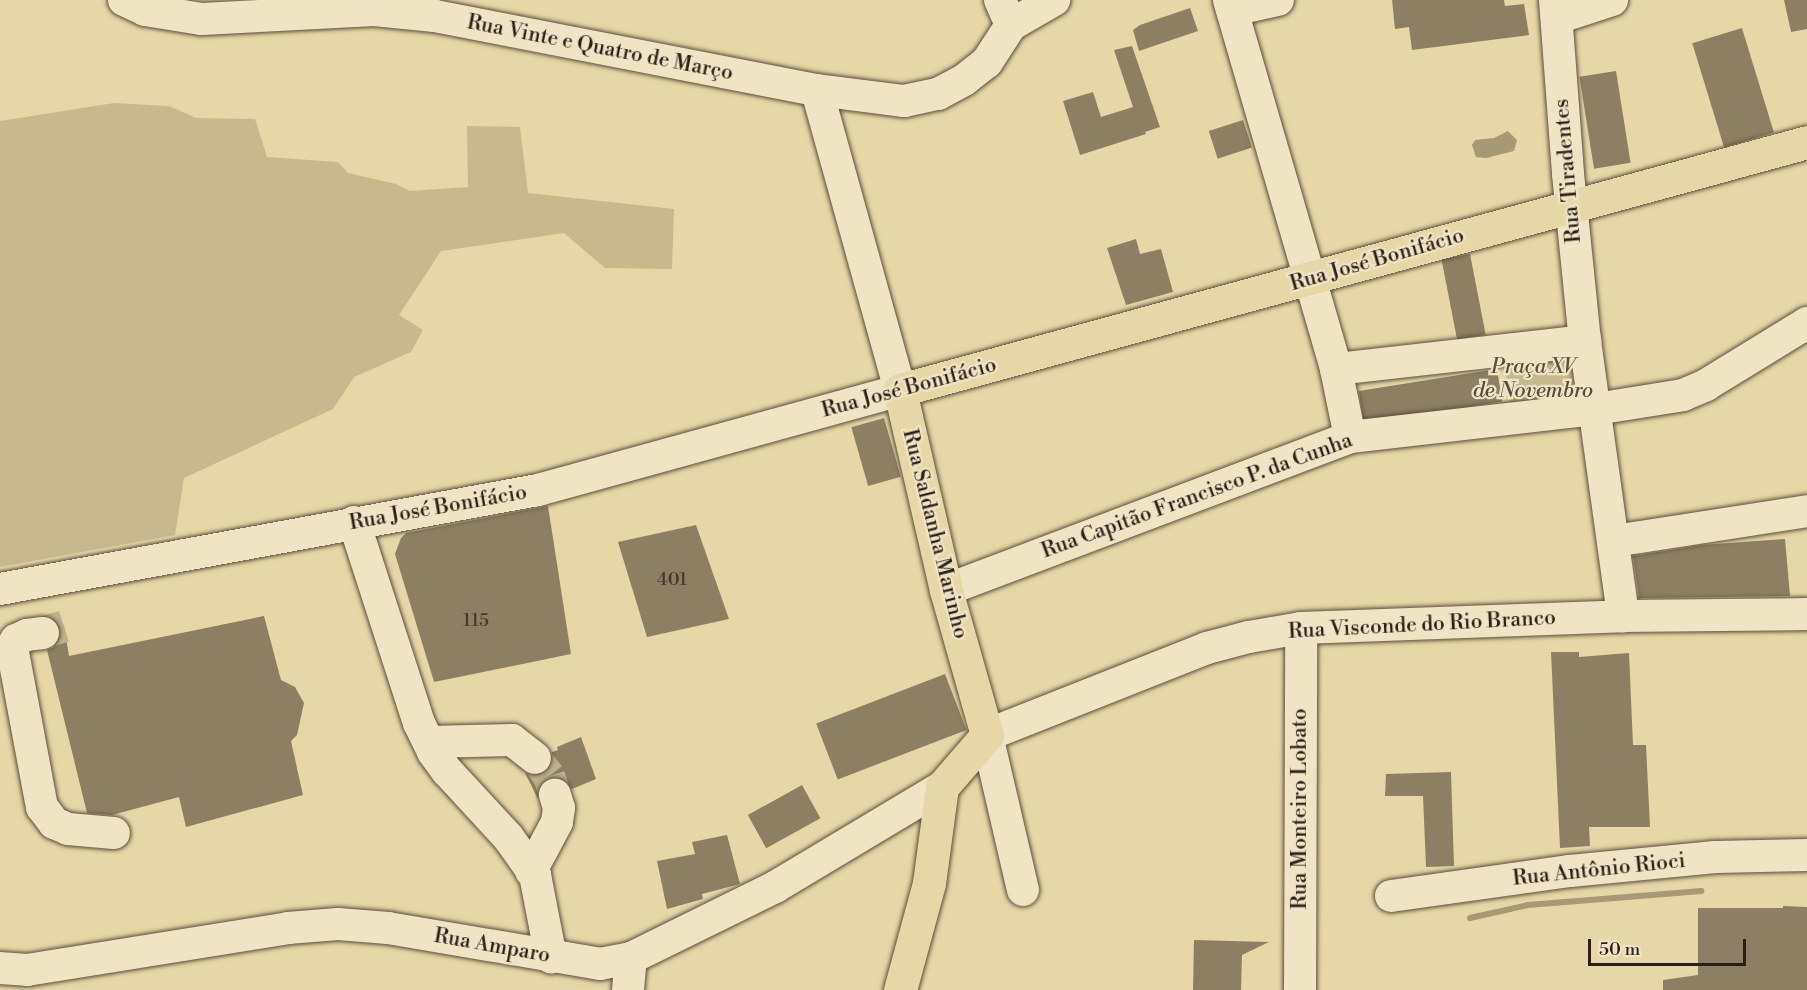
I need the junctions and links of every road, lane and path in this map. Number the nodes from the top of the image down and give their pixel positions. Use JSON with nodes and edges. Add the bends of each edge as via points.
{"nodes":[{"id":1,"x":124,"y":0,"type":"edge"},
{"id":2,"x":1054,"y":0,"type":"edge"},
{"id":3,"x":1278,"y":0,"type":"edge"},
{"id":4,"x":1612,"y":0,"type":"edge"},
{"id":5,"x":1230,"y":5,"type":"edge"},
{"id":6,"x":1556,"y":9,"type":"edge"},
{"id":7,"x":1005,"y":12,"type":"edge"},
{"id":8,"x":817,"y":90,"type":"junction"},
{"id":9,"x":1807,"y":142,"type":"edge"},
{"id":10,"x":1571,"y":205,"type":"junction"},
{"id":11,"x":1309,"y":279,"type":"junction"},
{"id":12,"x":1807,"y":323,"type":"edge"},
{"id":13,"x":1586,"y":341,"type":"junction"},
{"id":14,"x":1336,"y":369,"type":"junction"},
{"id":15,"x":900,"y":390,"type":"junction"},
{"id":16,"x":1596,"y":409,"type":"junction"},
{"id":17,"x":1350,"y":437,"type":"junction"},
{"id":18,"x":1807,"y":511,"type":"edge"},
{"id":19,"x":354,"y":522,"type":"junction"},
{"id":20,"x":1614,"y":541,"type":"junction"},
{"id":21,"x":0,"y":589,"type":"edge"},
{"id":22,"x":946,"y":590,"type":"junction"},
{"id":23,"x":1807,"y":614,"type":"edge"},
{"id":24,"x":1623,"y":616,"type":"junction"},
{"id":25,"x":1301,"y":628,"type":"junction"},
{"id":26,"x":43,"y":633,"type":"tunnel mouth"},
{"id":27,"x":987,"y":735,"type":"junction"},
{"id":28,"x":429,"y":742,"type":"junction"},
{"id":29,"x":536,"y":758,"type":"tunnel mouth"},
{"id":30,"x":942,"y":787,"type":"junction"},
{"id":31,"x":555,"y":795,"type":"tunnel mouth"},
{"id":32,"x":114,"y":833,"type":"dead end"},
{"id":33,"x":1807,"y":855,"type":"edge"},
{"id":34,"x":531,"y":871,"type":"junction"},
{"id":35,"x":1023,"y":890,"type":"dead end"},
{"id":36,"x":1391,"y":896,"type":"dead end"},
{"id":37,"x":551,"y":957,"type":"junction"},
{"id":38,"x":631,"y":958,"type":"junction"},
{"id":39,"x":14,"y":969,"type":"edge"},
{"id":40,"x":57,"y":990,"type":"edge"},
{"id":41,"x":628,"y":990,"type":"edge"},
{"id":42,"x":900,"y":990,"type":"edge"},
{"id":43,"x":1300,"y":990,"type":"edge"}],
"edges":[{"from":1,"to":8,"type":"street","name":"Rua Vinte e Quatro de Março","via":[[146,10],[202,19],[374,10],[435,16]]},
{"from":2,"to":7,"type":"street"},
{"from":3,"to":5,"type":"street"},
{"from":4,"to":6,"type":"street"},
{"from":5,"to":11,"type":"street"},
{"from":6,"to":10,"type":"street","name":"Rua Tiradentes"},
{"from":7,"to":8,"type":"street","name":"Rua Vinte e Quatro de Março","via":[[987,62],[938,94],[903,101]]},
{"from":8,"to":15,"type":"street","name":"Rua Saldanha Marinho"},
{"from":9,"to":10,"type":"main road","name":"Rua José Bonifácio"},
{"from":10,"to":11,"type":"main road","name":"Rua José Bonifácio"},
{"from":10,"to":13,"type":"street","name":"Rua Tiradentes"},
{"from":11,"to":14,"type":"street"},
{"from":11,"to":15,"type":"main road","name":"Rua José Bonifácio"},
{"from":12,"to":16,"type":"street","name":"Rua Capitão Francisco P. da Cunha","via":[[1691,392]]},
{"from":13,"to":14,"type":"street"},
{"from":13,"to":16,"type":"street","name":"Rua Tiradentes"},
{"from":14,"to":17,"type":"street"},
{"from":15,"to":19,"type":"street","name":"Rua José Bonifácio","via":[[538,490]]},
{"from":15,"to":22,"type":"main road","name":"Rua Saldanha Marinho"},
{"from":16,"to":17,"type":"street","name":"Rua Capitão Francisco P. da Cunha"},
{"from":16,"to":20,"type":"street"},
{"from":17,"to":22,"type":"street","name":"Rua Capitão Francisco P. da Cunha"},
{"from":18,"to":20,"type":"street"},
{"from":19,"to":21,"type":"street","name":"Rua José Bonifácio"},
{"from":19,"to":28,"type":"street","via":[[419,723]]},
{"from":20,"to":24,"type":"street"},
{"from":22,"to":27,"type":"main road","name":"Rua Saldanha Marinho"},
{"from":23,"to":24,"type":"street","name":"Rua Visconde do Rio Branco"},
{"from":24,"to":25,"type":"street","name":"Rua Visconde do Rio Branco"},
{"from":25,"to":27,"type":"street","name":"Rua Visconde do Rio Branco","via":[[1208,648]]},
{"from":25,"to":43,"type":"street","name":"Rua Monteiro Lobato"},
{"from":26,"to":32,"type":"street","via":[[27,635],[12,647],[42,807],[54,823],[68,829]]},
{"from":27,"to":30,"type":"main road"},
{"from":27,"to":35,"type":"street","name":"Rua Saldanha Marinho"},
{"from":28,"to":29,"type":"street","via":[[512,740]]},
{"from":28,"to":34,"type":"street","via":[[447,771],[508,837]]},
{"from":30,"to":38,"type":"street","name":"Rua Amparo","via":[[775,887]]},
{"from":30,"to":42,"type":"main road","via":[[929,883]]},
{"from":31,"to":34,"type":"street","via":[[559,808],[557,822]]},
{"from":33,"to":36,"type":"street","name":"Rua Antônio Rioci","via":[[1715,857],[1570,871]]},
{"from":34,"to":37,"type":"street","via":[[544,912]]},
{"from":37,"to":38,"type":"street","name":"Rua Amparo","via":[[600,964]]},
{"from":37,"to":39,"type":"street","name":"Rua Amparo","via":[[388,928],[338,924]]},
{"from":38,"to":41,"type":"street"},
{"from":39,"to":40,"type":"street"}]}
